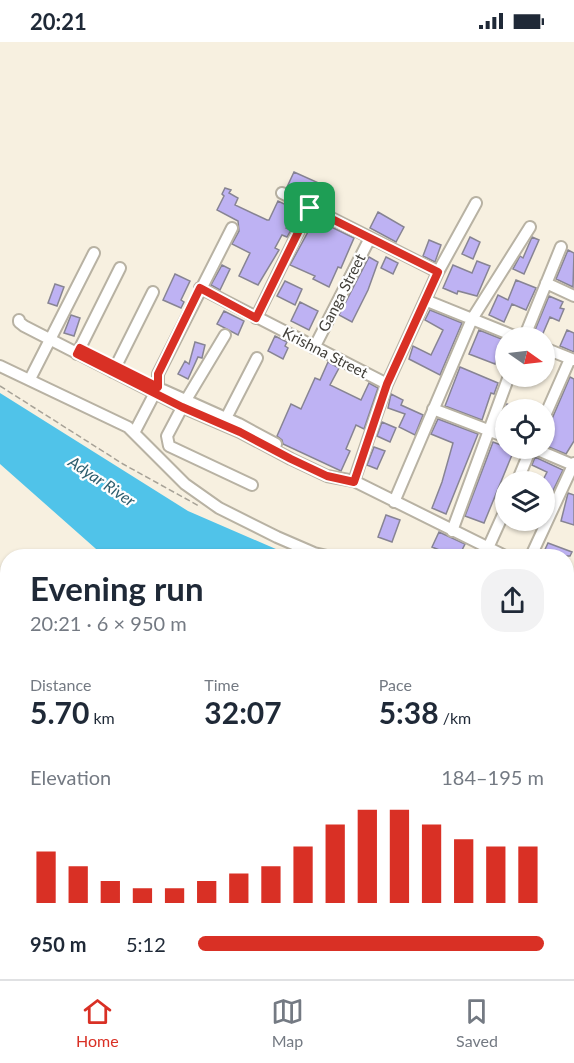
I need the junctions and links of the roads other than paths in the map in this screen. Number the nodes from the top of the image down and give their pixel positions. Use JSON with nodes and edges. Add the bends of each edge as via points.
{"nodes":[{"id":1,"x":282,"y":193,"type":"dead end"},
{"id":2,"x":476,"y":203,"type":"dead end"},
{"id":3,"x":310,"y":208,"type":"junction"},
{"id":4,"x":530,"y":227,"type":"dead end"},
{"id":5,"x":232,"y":228,"type":"dead end"},
{"id":6,"x":370,"y":238,"type":"junction"},
{"id":7,"x":561,"y":247,"type":"dead end"},
{"id":8,"x":94,"y":253,"type":"dead end"},
{"id":9,"x":120,"y":268,"type":"dead end"},
{"id":10,"x":438,"y":272,"type":"junction"},
{"id":11,"x":546,"y":283,"type":"junction"},
{"id":12,"x":200,"y":288,"type":"junction"},
{"id":13,"x":153,"y":292,"type":"dead end"},
{"id":14,"x":574,"y":296,"type":"edge"},
{"id":15,"x":425,"y":300,"type":"junction"},
{"id":16,"x":256,"y":318,"type":"junction"},
{"id":17,"x":472,"y":319,"type":"junction"},
{"id":18,"x":528,"y":327,"type":"edge"},
{"id":19,"x":495,"y":328,"type":"edge"},
{"id":20,"x":225,"y":335,"type":"dead end"},
{"id":21,"x":52,"y":337,"type":"junction"},
{"id":22,"x":314,"y":348,"type":"junction"},
{"id":23,"x":79,"y":351,"type":"junction"},
{"id":24,"x":555,"y":353,"type":"edge"},
{"id":25,"x":258,"y":358,"type":"dead end"},
{"id":26,"x":572,"y":360,"type":"edge"},
{"id":27,"x":0,"y":366,"type":"edge"},
{"id":28,"x":114,"y":369,"type":"junction"},
{"id":29,"x":30,"y":379,"type":"junction"},
{"id":30,"x":387,"y":384,"type":"junction"},
{"id":31,"x":505,"y":387,"type":"edge"},
{"id":32,"x":156,"y":390,"type":"junction"},
{"id":33,"x":553,"y":399,"type":"edge"},
{"id":34,"x":184,"y":403,"type":"junction"},
{"id":35,"x":433,"y":409,"type":"junction"},
{"id":36,"x":224,"y":422,"type":"junction"},
{"id":37,"x":489,"y":430,"type":"junction"},
{"id":38,"x":495,"y":432,"type":"edge"},
{"id":39,"x":134,"y":433,"type":"junction"},
{"id":40,"x":555,"y":457,"type":"edge"},
{"id":41,"x":574,"y":464,"type":"edge"},
{"id":42,"x":354,"y":482,"type":"junction"},
{"id":43,"x":252,"y":485,"type":"dead end"},
{"id":44,"x":394,"y":502,"type":"junction"},
{"id":45,"x":452,"y":531,"type":"junction"},
{"id":46,"x":496,"y":531,"type":"edge"},
{"id":47,"x":488,"y":548,"type":"joint"},
{"id":48,"x":305,"y":549,"type":"edge"},
{"id":49,"x":534,"y":549,"type":"edge"}],
"edges":[{"from":1,"to":3,"type":"street"},
{"from":2,"to":10,"type":"street"},
{"from":3,"to":6,"type":"street"},
{"from":3,"to":16,"type":"street"},
{"from":4,"to":17,"type":"street"},
{"from":5,"to":12,"type":"street"},
{"from":6,"to":10,"type":"street"},
{"from":6,"to":22,"type":"street","name":"Ganga Street"},
{"from":7,"to":11,"type":"street"},
{"from":8,"to":21,"type":"street"},
{"from":9,"to":23,"type":"street"},
{"from":10,"to":15,"type":"street"},
{"from":11,"to":14,"type":"street"},
{"from":11,"to":18,"type":"street"},
{"from":12,"to":16,"type":"street","name":"Krishna Street"},
{"from":12,"to":32,"type":"street","via":[[158,374]]},
{"from":13,"to":28,"type":"street"},
{"from":15,"to":17,"type":"street"},
{"from":15,"to":30,"type":"street"},
{"from":16,"to":22,"type":"street","name":"Krishna Street"},
{"from":17,"to":19,"type":"street"},
{"from":17,"to":35,"type":"street"},
{"from":20,"to":34,"type":"street"},
{"from":21,"to":23,"type":"street"},
{"from":21,"to":29,"type":"street"},
{"from":22,"to":30,"type":"street","name":"Krishna Street"},
{"from":23,"to":28,"type":"street"},
{"from":24,"to":26,"type":"street"},
{"from":25,"to":36,"type":"street"},
{"from":26,"to":33,"type":"street"},
{"from":27,"to":29,"type":"street"},
{"from":28,"to":32,"type":"street"},
{"from":29,"to":39,"type":"street","via":[[118,421]]},
{"from":30,"to":42,"type":"street"},
{"from":31,"to":37,"type":"street"},
{"from":32,"to":34,"type":"street"},
{"from":32,"to":39,"type":"street"},
{"from":34,"to":36,"type":"street"},
{"from":34,"to":43,"type":"street","via":[[167,436],[169,446]]},
{"from":35,"to":37,"type":"street"},
{"from":35,"to":44,"type":"street"},
{"from":36,"to":42,"type":"street","via":[[327,476]]},
{"from":37,"to":38,"type":"street"},
{"from":37,"to":45,"type":"street"},
{"from":39,"to":48,"type":"street","via":[[185,484],[219,508]]},
{"from":40,"to":41,"type":"street"},
{"from":41,"to":49,"type":"street"},
{"from":42,"to":44,"type":"street"},
{"from":44,"to":45,"type":"street"},
{"from":45,"to":47,"type":"street"},
{"from":46,"to":47,"type":"street"}]}
